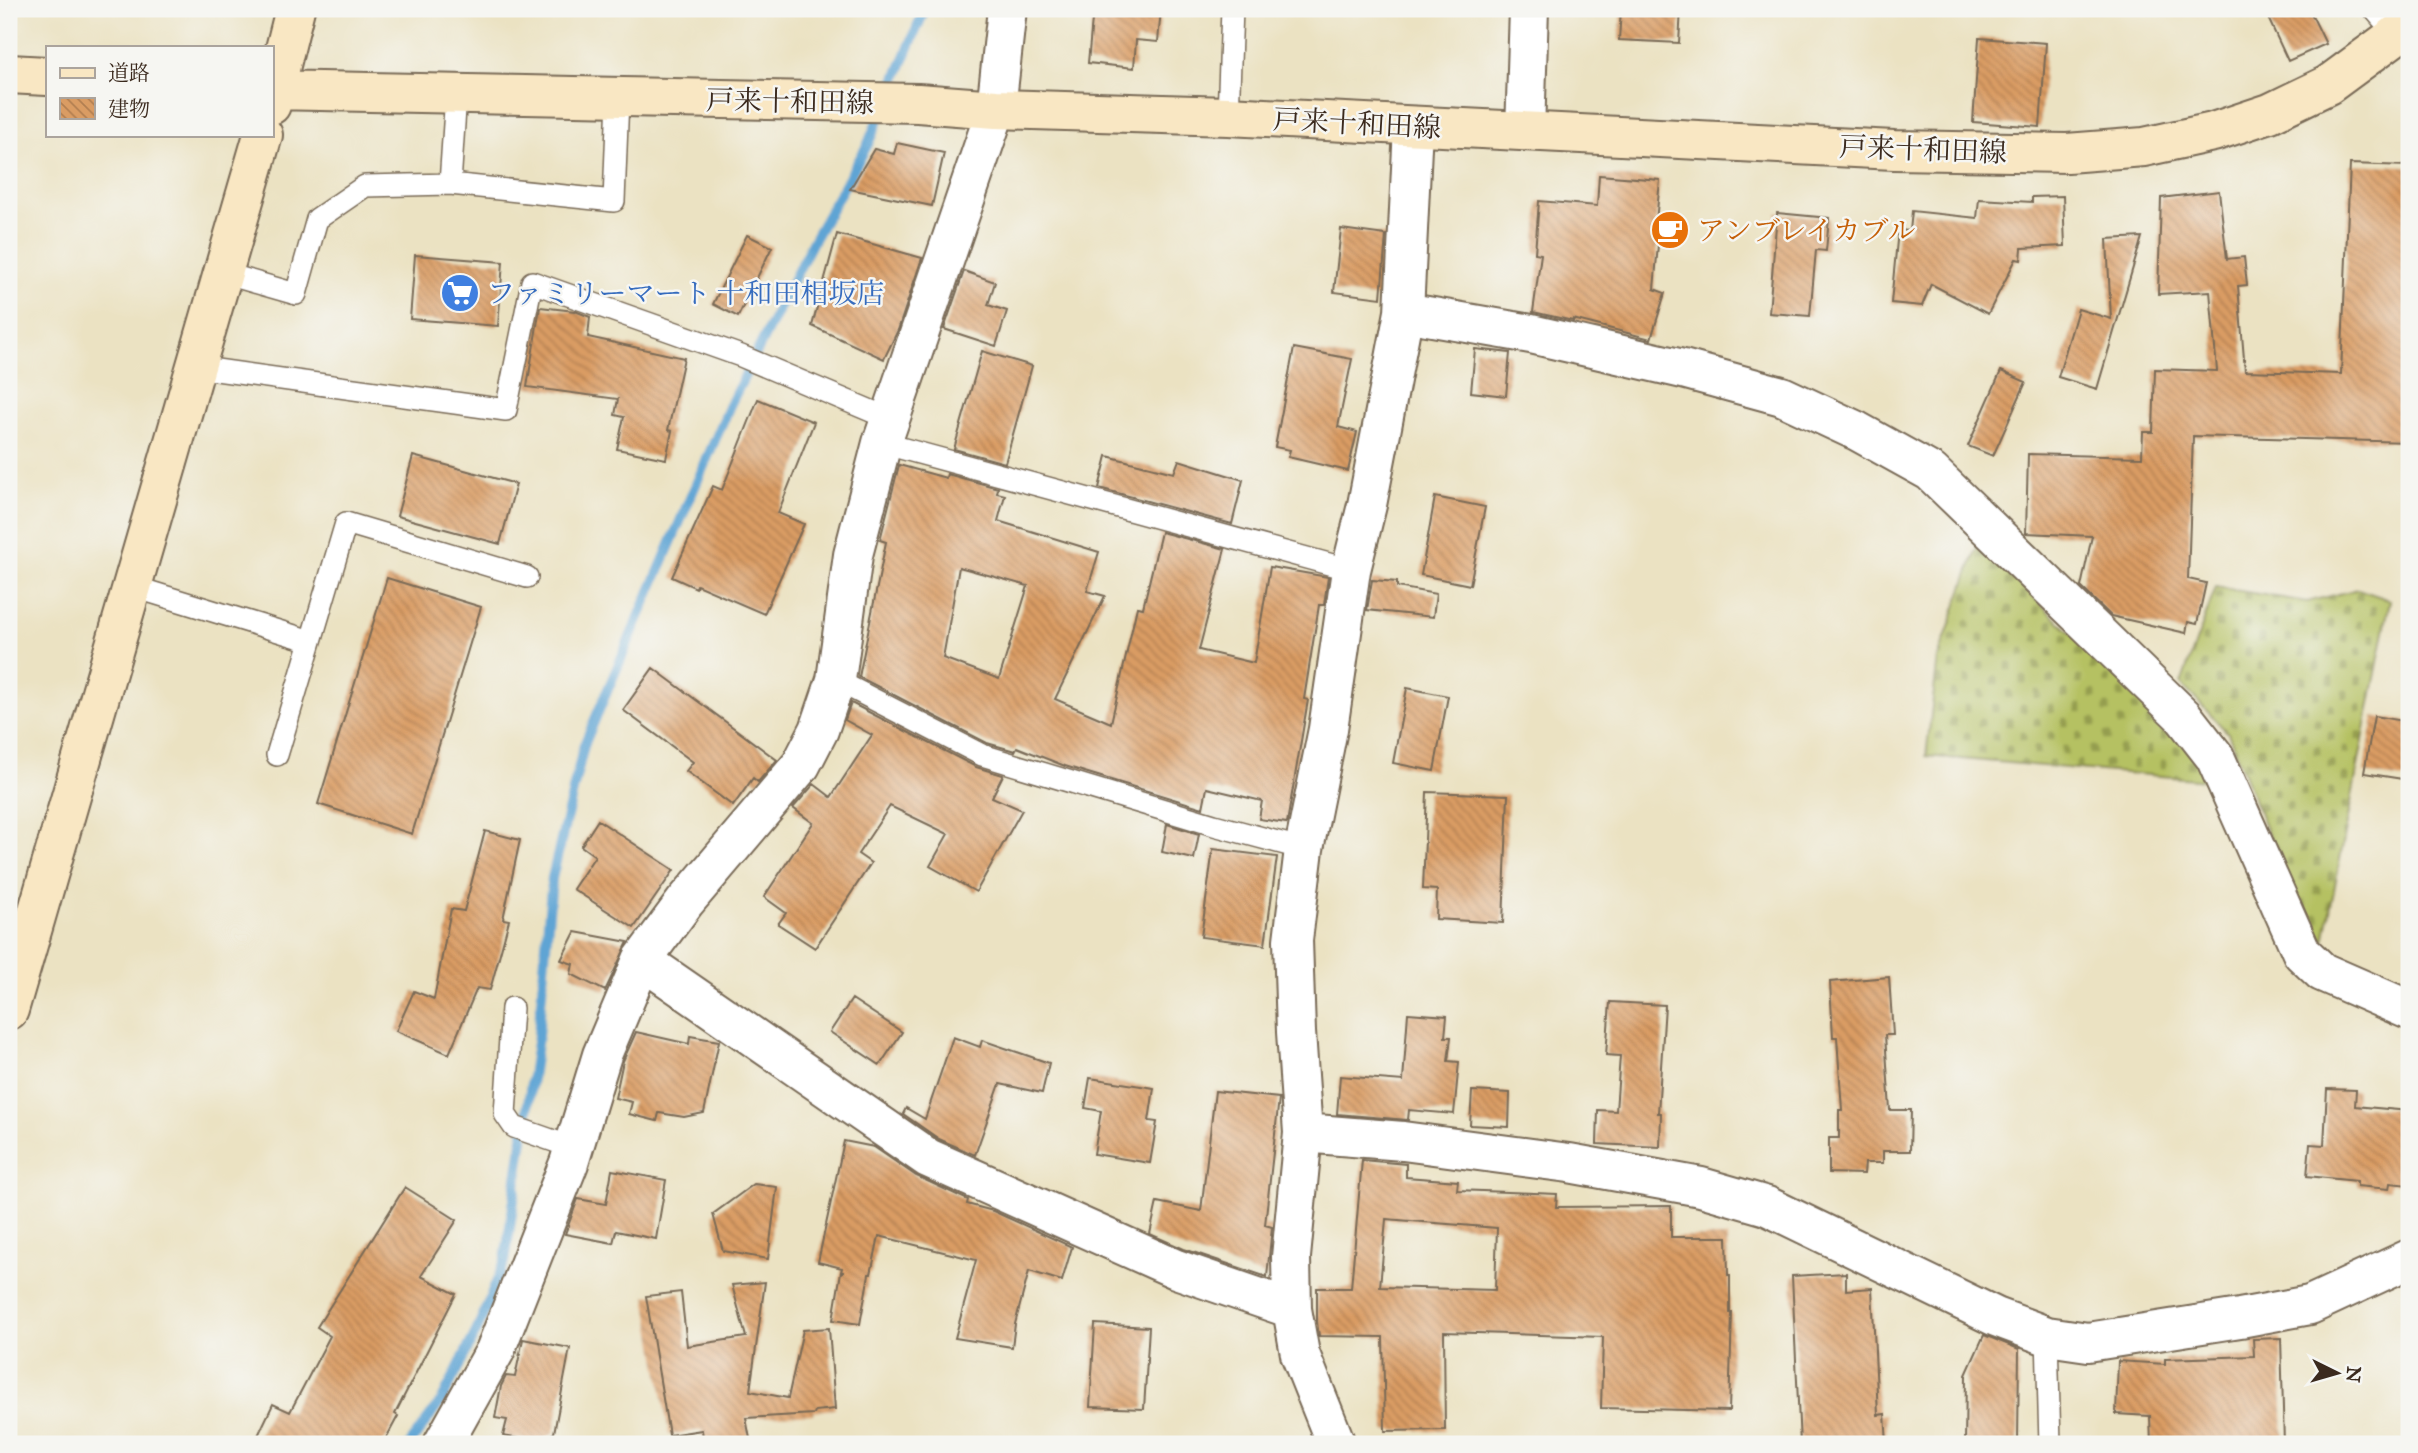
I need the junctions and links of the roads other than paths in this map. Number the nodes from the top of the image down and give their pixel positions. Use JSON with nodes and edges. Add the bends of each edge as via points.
{"nodes":[{"id":1,"x":295,"y":9,"type":"edge"},
{"id":2,"x":1007,"y":9,"type":"edge"},
{"id":3,"x":1232,"y":9,"type":"edge"},
{"id":4,"x":1529,"y":9,"type":"edge"},
{"id":5,"x":2397,"y":29,"type":"edge"},
{"id":6,"x":9,"y":74,"type":"edge"},
{"id":7,"x":46,"y":76,"type":"edge"},
{"id":8,"x":456,"y":94,"type":"junction"},
{"id":9,"x":273,"y":95,"type":"edge"},
{"id":10,"x":618,"y":98,"type":"junction"},
{"id":11,"x":996,"y":109,"type":"junction"},
{"id":12,"x":1228,"y":116,"type":"junction"},
{"id":13,"x":1412,"y":127,"type":"junction"},
{"id":14,"x":1525,"y":131,"type":"junction"},
{"id":15,"x":262,"y":136,"type":"edge"},
{"id":16,"x":450,"y":184,"type":"junction"},
{"id":17,"x":223,"y":273,"type":"junction"},
{"id":18,"x":1404,"y":312,"type":"junction"},
{"id":19,"x":195,"y":367,"type":"junction"},
{"id":20,"x":886,"y":431,"type":"junction"},
{"id":21,"x":1352,"y":570,"type":"junction"},
{"id":22,"x":527,"y":577,"type":"dead end"},
{"id":23,"x":131,"y":586,"type":"junction"},
{"id":24,"x":311,"y":641,"type":"junction"},
{"id":25,"x":836,"y":680,"type":"junction"},
{"id":26,"x":277,"y":755,"type":"dead end"},
{"id":27,"x":1304,"y":849,"type":"junction"},
{"id":28,"x":642,"y":960,"type":"junction"},
{"id":29,"x":512,"y":1009,"type":"dead end"},
{"id":30,"x":9,"y":1010,"type":"edge"},
{"id":31,"x":2409,"y":1010,"type":"edge"},
{"id":32,"x":1303,"y":1133,"type":"junction"},
{"id":33,"x":574,"y":1148,"type":"junction"},
{"id":34,"x":2409,"y":1259,"type":"edge"},
{"id":35,"x":1292,"y":1309,"type":"junction"},
{"id":36,"x":2047,"y":1336,"type":"junction"},
{"id":37,"x":443,"y":1444,"type":"edge"},
{"id":38,"x":1336,"y":1444,"type":"edge"},
{"id":39,"x":2050,"y":1444,"type":"edge"}],
"edges":[{"from":1,"to":9,"type":"main road"},
{"from":2,"to":11,"type":"street"},
{"from":3,"to":12,"type":"lane"},
{"from":4,"to":14,"type":"street"},
{"from":5,"to":14,"type":"main road","name":"戸来十和田線","via":[[2329,85],[2270,113],[2144,147],[2067,153],[1894,150]]},
{"from":6,"to":7,"type":"main road"},
{"from":8,"to":9,"type":"main road","name":"戸来十和田線"},
{"from":8,"to":10,"type":"main road","name":"戸来十和田線"},
{"from":8,"to":16,"type":"lane"},
{"from":10,"to":11,"type":"main road","name":"戸来十和田線","via":[[918,103]]},
{"from":10,"to":16,"type":"lane","via":[[614,201]]},
{"from":11,"to":12,"type":"main road","name":"戸来十和田線"},
{"from":11,"to":20,"type":"street"},
{"from":12,"to":13,"type":"main road","name":"戸来十和田線"},
{"from":13,"to":14,"type":"main road","name":"戸来十和田線"},
{"from":13,"to":18,"type":"street"},
{"from":15,"to":17,"type":"main road"},
{"from":16,"to":17,"type":"lane","via":[[365,186],[317,219],[296,294]]},
{"from":17,"to":19,"type":"main road"},
{"from":18,"to":21,"type":"street"},
{"from":18,"to":31,"type":"street","via":[[1531,334],[1782,396],[1931,472],[2183,716],[2215,757],[2302,953],[2322,972]]},
{"from":19,"to":20,"type":"lane","via":[[506,410],[532,282],[764,365]]},
{"from":19,"to":23,"type":"main road"},
{"from":20,"to":21,"type":"lane"},
{"from":20,"to":25,"type":"street","via":[[853,555]]},
{"from":21,"to":27,"type":"street"},
{"from":22,"to":24,"type":"lane","via":[[346,523]]},
{"from":23,"to":24,"type":"lane"},
{"from":23,"to":30,"type":"main road"},
{"from":24,"to":26,"type":"lane"},
{"from":25,"to":27,"type":"lane","via":[[982,755]]},
{"from":25,"to":28,"type":"street","via":[[800,765]]},
{"from":27,"to":32,"type":"street","via":[[1293,940]]},
{"from":28,"to":33,"type":"street","via":[[602,1055]]},
{"from":28,"to":35,"type":"street","via":[[928,1158],[1176,1269]]},
{"from":29,"to":33,"type":"lane","via":[[505,1114],[524,1131]]},
{"from":32,"to":35,"type":"street","via":[[1291,1256]]},
{"from":32,"to":36,"type":"street","via":[[1445,1146],[1701,1187],[1767,1206],[1996,1317]]},
{"from":33,"to":37,"type":"street","via":[[495,1351]]},
{"from":34,"to":36,"type":"street","via":[[2310,1304],[2088,1342]]},
{"from":35,"to":38,"type":"street","via":[[1300,1354]]},
{"from":36,"to":39,"type":"lane"}]}
